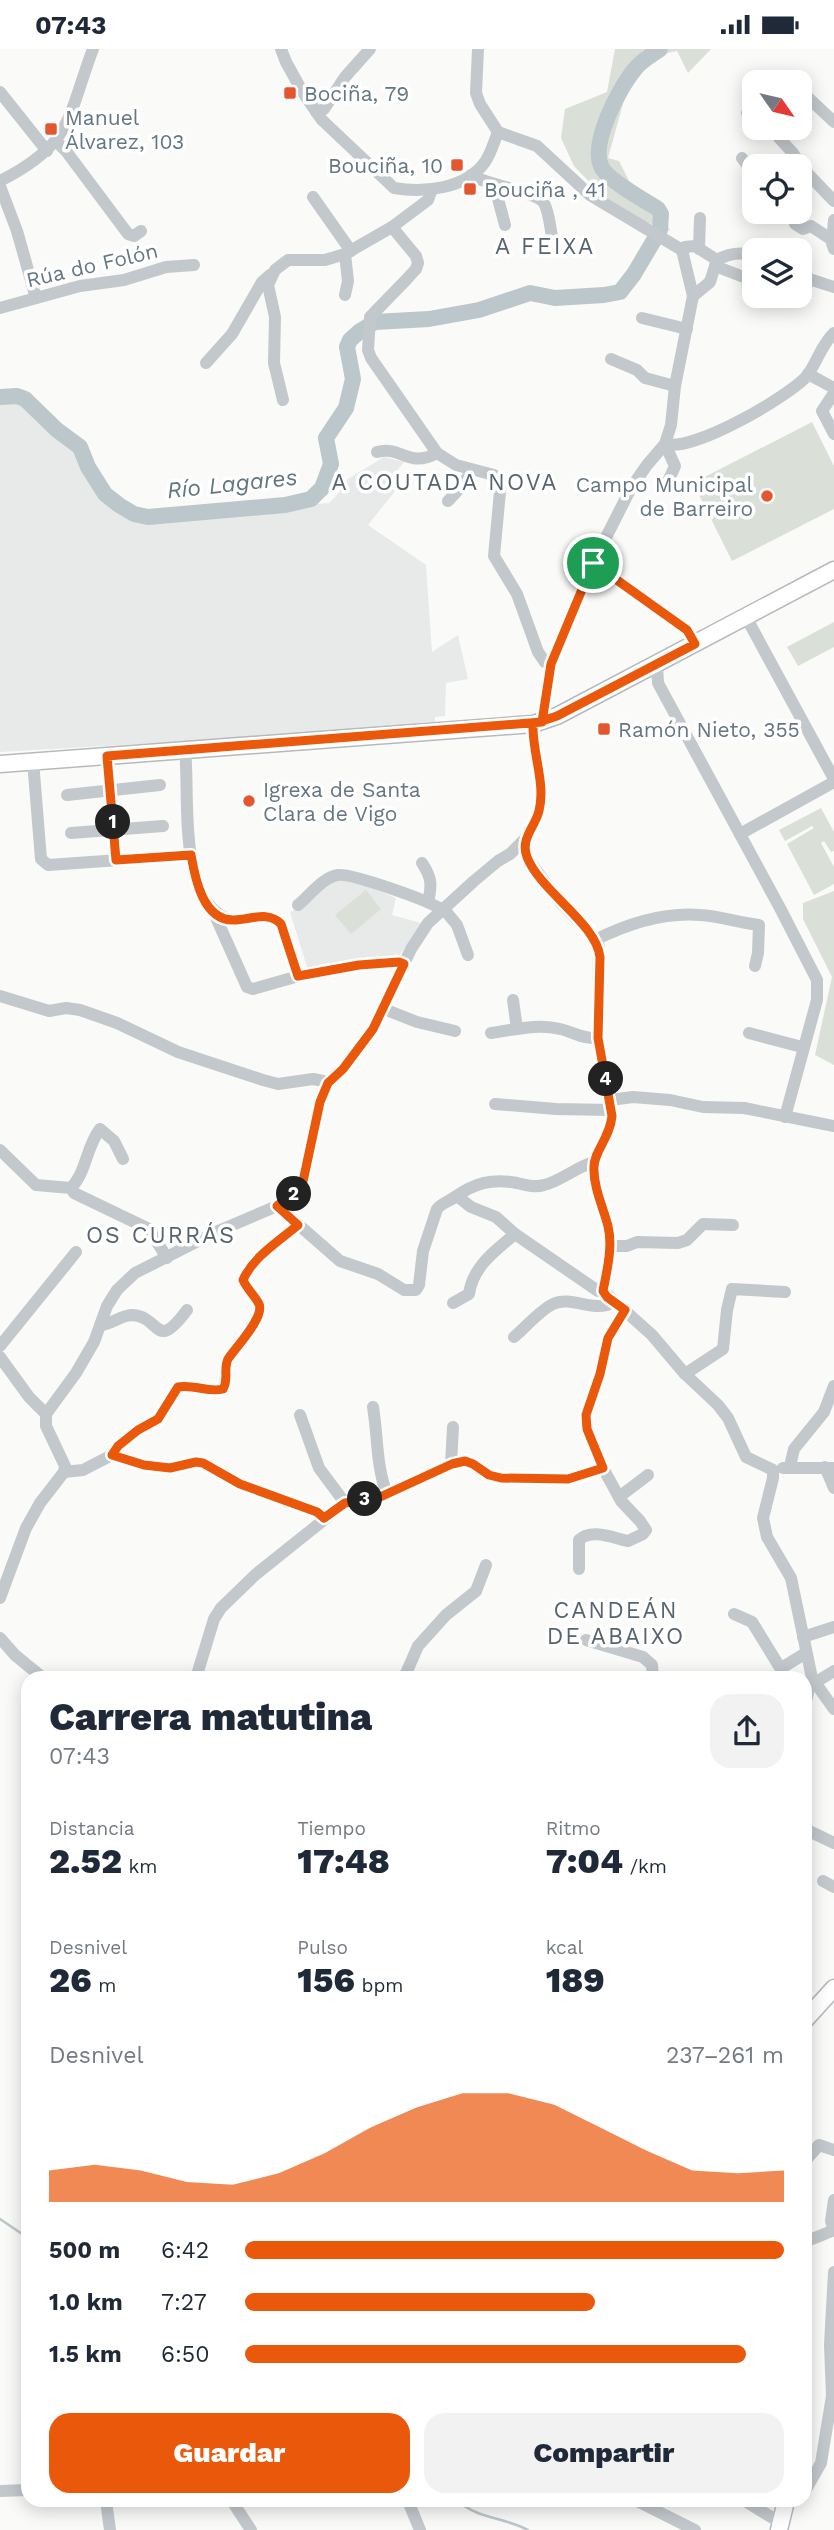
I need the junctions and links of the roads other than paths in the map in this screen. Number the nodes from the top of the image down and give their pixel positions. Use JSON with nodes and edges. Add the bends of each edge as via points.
{"nodes":[{"id":1,"x":93,"y":49,"type":"edge"},
{"id":2,"x":281,"y":49,"type":"edge"},
{"id":3,"x":370,"y":49,"type":"edge"},
{"id":4,"x":478,"y":49,"type":"edge"},
{"id":5,"x":0,"y":92,"type":"edge"},
{"id":6,"x":812,"y":101,"type":"edge"},
{"id":7,"x":316,"y":112,"type":"junction"},
{"id":8,"x":834,"y":122,"type":"edge"},
{"id":9,"x":498,"y":132,"type":"junction"},
{"id":10,"x":781,"y":140,"type":"edge"},
{"id":11,"x":52,"y":146,"type":"junction"},
{"id":12,"x":471,"y":176,"type":"junction"},
{"id":13,"x":0,"y":184,"type":"edge"},
{"id":14,"x":494,"y":184,"type":"junction"},
{"id":15,"x":432,"y":189,"type":"junction"},
{"id":16,"x":313,"y":197,"type":"dead end"},
{"id":17,"x":834,"y":201,"type":"edge"},
{"id":18,"x":700,"y":218,"type":"dead end"},
{"id":19,"x":834,"y":220,"type":"edge"},
{"id":20,"x":794,"y":224,"type":"edge"},
{"id":21,"x":505,"y":225,"type":"dead end"},
{"id":22,"x":392,"y":227,"type":"junction"},
{"id":23,"x":141,"y":231,"type":"dead end"},
{"id":24,"x":552,"y":236,"type":"dead end"},
{"id":25,"x":833,"y":244,"type":"edge"},
{"id":26,"x":699,"y":249,"type":"junction"},
{"id":27,"x":682,"y":250,"type":"junction"},
{"id":28,"x":348,"y":252,"type":"junction"},
{"id":29,"x":742,"y":253,"type":"edge"},
{"id":30,"x":716,"y":263,"type":"junction"},
{"id":31,"x":194,"y":265,"type":"dead end"},
{"id":32,"x":275,"y":270,"type":"junction"},
{"id":33,"x":742,"y":276,"type":"edge"},
{"id":34,"x":812,"y":280,"type":"edge"},
{"id":35,"x":834,"y":287,"type":"edge"},
{"id":36,"x":345,"y":295,"type":"dead end"},
{"id":37,"x":693,"y":296,"type":"junction"},
{"id":38,"x":36,"y":298,"type":"junction"},
{"id":39,"x":0,"y":307,"type":"edge"},
{"id":40,"x":642,"y":318,"type":"dead end"},
{"id":41,"x":687,"y":329,"type":"junction"},
{"id":42,"x":834,"y":333,"type":"edge"},
{"id":43,"x":611,"y":359,"type":"dead end"},
{"id":44,"x":206,"y":363,"type":"dead end"},
{"id":45,"x":808,"y":374,"type":"junction"},
{"id":46,"x":675,"y":386,"type":"junction"},
{"id":47,"x":834,"y":390,"type":"edge"},
{"id":48,"x":283,"y":400,"type":"dead end"},
{"id":49,"x":834,"y":433,"type":"edge"},
{"id":50,"x":665,"y":444,"type":"junction"},
{"id":51,"x":377,"y":452,"type":"dead end"},
{"id":52,"x":437,"y":453,"type":"junction"},
{"id":53,"x":472,"y":470,"type":"junction"},
{"id":54,"x":665,"y":488,"type":"dead end"},
{"id":55,"x":448,"y":501,"type":"dead end"},
{"id":56,"x":593,"y":563,"type":"junction"},
{"id":57,"x":834,"y":570,"type":"edge"},
{"id":58,"x":746,"y":617,"type":"junction"},
{"id":59,"x":695,"y":644,"type":"junction"},
{"id":60,"x":551,"y":664,"type":"junction"},
{"id":61,"x":657,"y":664,"type":"junction"},
{"id":62,"x":537,"y":723,"type":"junction"},
{"id":63,"x":185,"y":749,"type":"junction"},
{"id":64,"x":107,"y":756,"type":"junction"},
{"id":65,"x":33,"y":761,"type":"junction"},
{"id":66,"x":0,"y":764,"type":"edge"},
{"id":67,"x":834,"y":781,"type":"edge"},
{"id":68,"x":160,"y":785,"type":"dead end"},
{"id":69,"x":110,"y":792,"type":"junction"},
{"id":70,"x":68,"y":795,"type":"dead end"},
{"id":71,"x":163,"y":826,"type":"dead end"},
{"id":72,"x":114,"y":829,"type":"junction"},
{"id":73,"x":71,"y":833,"type":"dead end"},
{"id":74,"x":740,"y":834,"type":"junction"},
{"id":75,"x":527,"y":837,"type":"junction"},
{"id":76,"x":510,"y":854,"type":"junction"},
{"id":77,"x":191,"y":855,"type":"junction"},
{"id":78,"x":527,"y":858,"type":"junction"},
{"id":79,"x":116,"y":860,"type":"junction"},
{"id":80,"x":422,"y":863,"type":"dead end"},
{"id":81,"x":428,"y":902,"type":"junction"},
{"id":82,"x":298,"y":905,"type":"dead end"},
{"id":83,"x":442,"y":909,"type":"junction"},
{"id":84,"x":214,"y":913,"type":"junction"},
{"id":85,"x":236,"y":920,"type":"junction"},
{"id":86,"x":226,"y":938,"type":"junction"},
{"id":87,"x":595,"y":940,"type":"junction"},
{"id":88,"x":468,"y":955,"type":"dead end"},
{"id":89,"x":404,"y":964,"type":"junction"},
{"id":90,"x":755,"y":966,"type":"dead end"},
{"id":91,"x":298,"y":976,"type":"junction"},
{"id":92,"x":0,"y":996,"type":"edge"},
{"id":93,"x":513,"y":1000,"type":"dead end"},
{"id":94,"x":384,"y":1009,"type":"junction"},
{"id":95,"x":517,"y":1029,"type":"junction"},
{"id":96,"x":455,"y":1031,"type":"dead end"},
{"id":97,"x":491,"y":1033,"type":"dead end"},
{"id":98,"x":749,"y":1034,"type":"dead end"},
{"id":99,"x":598,"y":1038,"type":"junction"},
{"id":100,"x":802,"y":1047,"type":"junction"},
{"id":101,"x":328,"y":1083,"type":"junction"},
{"id":102,"x":495,"y":1104,"type":"dead end"},
{"id":103,"x":610,"y":1105,"type":"junction"},
{"id":104,"x":785,"y":1117,"type":"junction"},
{"id":105,"x":834,"y":1126,"type":"edge"},
{"id":106,"x":0,"y":1150,"type":"edge"},
{"id":107,"x":123,"y":1159,"type":"dead end"},
{"id":108,"x":594,"y":1161,"type":"junction"},
{"id":109,"x":71,"y":1188,"type":"junction"},
{"id":110,"x":457,"y":1196,"type":"junction"},
{"id":111,"x":277,"y":1206,"type":"junction"},
{"id":112,"x":298,"y":1225,"type":"junction"},
{"id":113,"x":733,"y":1225,"type":"dead end"},
{"id":114,"x":515,"y":1234,"type":"junction"},
{"id":115,"x":610,"y":1246,"type":"junction"},
{"id":116,"x":76,"y":1252,"type":"dead end"},
{"id":117,"x":167,"y":1258,"type":"junction"},
{"id":118,"x":603,"y":1291,"type":"junction"},
{"id":119,"x":785,"y":1293,"type":"dead end"},
{"id":120,"x":614,"y":1302,"type":"junction"},
{"id":121,"x":453,"y":1303,"type":"dead end"},
{"id":122,"x":187,"y":1310,"type":"dead end"},
{"id":123,"x":625,"y":1310,"type":"junction"},
{"id":124,"x":101,"y":1325,"type":"junction"},
{"id":125,"x":514,"y":1337,"type":"dead end"},
{"id":126,"x":0,"y":1346,"type":"edge"},
{"id":127,"x":0,"y":1357,"type":"edge"},
{"id":128,"x":685,"y":1374,"type":"junction"},
{"id":129,"x":834,"y":1387,"type":"edge"},
{"id":130,"x":373,"y":1407,"type":"dead end"},
{"id":131,"x":46,"y":1414,"type":"junction"},
{"id":132,"x":300,"y":1415,"type":"dead end"},
{"id":133,"x":453,"y":1427,"type":"dead end"},
{"id":134,"x":112,"y":1455,"type":"junction"},
{"id":135,"x":452,"y":1464,"type":"junction"},
{"id":136,"x":790,"y":1466,"type":"junction"},
{"id":137,"x":830,"y":1467,"type":"edge"},
{"id":138,"x":603,"y":1468,"type":"junction"},
{"id":139,"x":773,"y":1470,"type":"junction"},
{"id":140,"x":64,"y":1472,"type":"junction"},
{"id":141,"x":648,"y":1475,"type":"dead end"},
{"id":142,"x":834,"y":1488,"type":"edge"},
{"id":143,"x":387,"y":1494,"type":"junction"},
{"id":144,"x":619,"y":1497,"type":"junction"},
{"id":145,"x":345,"y":1503,"type":"junction"},
{"id":146,"x":324,"y":1518,"type":"junction"},
{"id":147,"x":486,"y":1565,"type":"dead end"},
{"id":148,"x":579,"y":1569,"type":"dead end"},
{"id":149,"x":0,"y":1598,"type":"edge"},
{"id":150,"x":734,"y":1614,"type":"dead end"},
{"id":151,"x":834,"y":1627,"type":"edge"},
{"id":152,"x":803,"y":1637,"type":"junction"},
{"id":153,"x":0,"y":1638,"type":"edge"},
{"id":154,"x":586,"y":1640,"type":"dead end"},
{"id":155,"x":806,"y":1653,"type":"junction"},
{"id":156,"x":34,"y":1671,"type":"edge"},
{"id":157,"x":199,"y":1671,"type":"edge"},
{"id":158,"x":408,"y":1671,"type":"edge"},
{"id":159,"x":652,"y":1671,"type":"edge"},
{"id":160,"x":811,"y":1671,"type":"edge"},
{"id":161,"x":834,"y":1671,"type":"edge"},
{"id":162,"x":812,"y":1673,"type":"edge"},
{"id":163,"x":814,"y":1680,"type":"junction"},
{"id":164,"x":812,"y":1685,"type":"edge"},
{"id":165,"x":834,"y":1709,"type":"edge"},
{"id":166,"x":812,"y":1832,"type":"edge"},
{"id":167,"x":834,"y":1843,"type":"edge"},
{"id":168,"x":834,"y":1988,"type":"edge"},
{"id":169,"x":812,"y":2012,"type":"edge"},
{"id":170,"x":834,"y":2150,"type":"edge"},
{"id":171,"x":812,"y":2153,"type":"edge"},
{"id":172,"x":834,"y":2200,"type":"edge"},
{"id":173,"x":834,"y":2230,"type":"edge"},
{"id":174,"x":812,"y":2239,"type":"edge"},
{"id":175,"x":834,"y":2272,"type":"edge"},
{"id":176,"x":832,"y":2381,"type":"edge"},
{"id":177,"x":834,"y":2424,"type":"edge"},
{"id":178,"x":834,"y":2431,"type":"edge"},
{"id":179,"x":812,"y":2480,"type":"edge"},
{"id":180,"x":21,"y":2490,"type":"edge"},
{"id":181,"x":0,"y":2491,"type":"edge"},
{"id":182,"x":107,"y":2507,"type":"edge"},
{"id":183,"x":236,"y":2507,"type":"edge"},
{"id":184,"x":410,"y":2507,"type":"edge"},
{"id":185,"x":648,"y":2507,"type":"edge"},
{"id":186,"x":753,"y":2507,"type":"edge"},
{"id":187,"x":785,"y":2507,"type":"edge"},
{"id":188,"x":780,"y":2526,"type":"edge"},
{"id":189,"x":110,"y":2530,"type":"edge"},
{"id":190,"x":251,"y":2530,"type":"edge"},
{"id":191,"x":420,"y":2530,"type":"edge"},
{"id":192,"x":695,"y":2530,"type":"edge"}],
"edges":[{"from":1,"to":11,"type":"street","via":[[69,121]]},
{"from":2,"to":7,"type":"street"},
{"from":3,"to":7,"type":"street","via":[[324,109]]},
{"from":4,"to":9,"type":"street","via":[[477,93]]},
{"from":5,"to":11,"type":"street"},
{"from":6,"to":8,"type":"street"},
{"from":7,"to":15,"type":"street","via":[[388,184]]},
{"from":9,"to":12,"type":"street","via":[[486,160]]},
{"from":9,"to":27,"type":"street","via":[[537,146],[590,195]]},
{"from":10,"to":17,"type":"street"},
{"from":11,"to":13,"type":"street"},
{"from":11,"to":23,"type":"street","via":[[66,151],[128,234]]},
{"from":12,"to":14,"type":"street"},
{"from":12,"to":15,"type":"street"},
{"from":13,"to":38,"type":"street"},
{"from":14,"to":21,"type":"street"},
{"from":14,"to":24,"type":"street","via":[[539,199]]},
{"from":15,"to":22,"type":"street","via":[[428,200]]},
{"from":16,"to":28,"type":"street"},
{"from":18,"to":26,"type":"street"},
{"from":19,"to":25,"type":"street"},
{"from":20,"to":25,"type":"street","via":[[803,229],[811,226]]},
{"from":22,"to":28,"type":"street"},
{"from":22,"to":52,"type":"street","via":[[418,263],[370,317],[368,350]]},
{"from":26,"to":27,"type":"street"},
{"from":26,"to":30,"type":"street"},
{"from":27,"to":37,"type":"street"},
{"from":28,"to":32,"type":"street","via":[[325,260],[288,260]]},
{"from":28,"to":36,"type":"street"},
{"from":29,"to":30,"type":"street","via":[[725,255]]},
{"from":30,"to":33,"type":"street"},
{"from":30,"to":37,"type":"street","via":[[710,282]]},
{"from":31,"to":38,"type":"street","name":"Rúa do Folón","via":[[166,267]]},
{"from":32,"to":44,"type":"street","via":[[262,282],[232,334]]},
{"from":32,"to":48,"type":"street","via":[[268,285],[275,317],[274,363]]},
{"from":34,"to":35,"type":"street"},
{"from":37,"to":41,"type":"street"},
{"from":38,"to":39,"type":"street","name":"Rúa do Folón"},
{"from":40,"to":41,"type":"street"},
{"from":41,"to":46,"type":"street"},
{"from":42,"to":45,"type":"street"},
{"from":43,"to":46,"type":"street","via":[[645,378]]},
{"from":45,"to":47,"type":"street"},
{"from":45,"to":50,"type":"street","via":[[739,422],[697,440]]},
{"from":46,"to":50,"type":"street"},
{"from":47,"to":49,"type":"street","via":[[822,411]]},
{"from":50,"to":54,"type":"street","via":[[675,465]]},
{"from":50,"to":56,"type":"street","via":[[631,488]]},
{"from":51,"to":52,"type":"street","via":[[385,449],[416,460]]},
{"from":52,"to":53,"type":"street"},
{"from":53,"to":55,"type":"street"},
{"from":53,"to":60,"type":"street","via":[[501,481],[494,556],[520,601],[538,652]]},
{"from":56,"to":59,"type":"street","via":[[687,630]]},
{"from":56,"to":60,"type":"street"},
{"from":57,"to":58,"type":"main road"},
{"from":58,"to":59,"type":"main road"},
{"from":58,"to":67,"type":"street"},
{"from":59,"to":61,"type":"main road"},
{"from":60,"to":62,"type":"street"},
{"from":61,"to":62,"type":"main road"},
{"from":61,"to":74,"type":"street","via":[[658,683]]},
{"from":62,"to":63,"type":"main road"},
{"from":62,"to":75,"type":"street","via":[[541,793],[539,811]]},
{"from":63,"to":64,"type":"main road"},
{"from":63,"to":77,"type":"street"},
{"from":64,"to":65,"type":"main road"},
{"from":64,"to":69,"type":"street"},
{"from":65,"to":66,"type":"main road"},
{"from":65,"to":79,"type":"street","via":[[41,859],[48,865]]},
{"from":67,"to":74,"type":"street"},
{"from":68,"to":69,"type":"street"},
{"from":69,"to":70,"type":"street"},
{"from":69,"to":72,"type":"street"},
{"from":71,"to":72,"type":"street"},
{"from":72,"to":73,"type":"street"},
{"from":72,"to":79,"type":"street"},
{"from":74,"to":100,"type":"street","via":[[817,980],[817,1000]]},
{"from":75,"to":76,"type":"street"},
{"from":75,"to":78,"type":"street"},
{"from":76,"to":78,"type":"street"},
{"from":76,"to":83,"type":"street"},
{"from":77,"to":79,"type":"street"},
{"from":77,"to":84,"type":"street","via":[[200,893]]},
{"from":78,"to":87,"type":"street"},
{"from":80,"to":81,"type":"street","via":[[432,884]]},
{"from":81,"to":82,"type":"street","via":[[338,875]]},
{"from":81,"to":83,"type":"street"},
{"from":83,"to":88,"type":"street","via":[[457,925]]},
{"from":83,"to":89,"type":"street","via":[[428,923]]},
{"from":84,"to":85,"type":"street"},
{"from":84,"to":86,"type":"street"},
{"from":85,"to":86,"type":"street"},
{"from":85,"to":91,"type":"street","via":[[276,919]]},
{"from":86,"to":91,"type":"street","via":[[247,987],[259,989]]},
{"from":87,"to":90,"type":"street","via":[[630,924],[698,914],[759,925]]},
{"from":87,"to":99,"type":"street","via":[[600,957]]},
{"from":89,"to":91,"type":"street","via":[[359,965]]},
{"from":89,"to":94,"type":"street"},
{"from":92,"to":101,"type":"street","via":[[49,1011],[80,1010],[178,1052],[278,1084],[313,1079]]},
{"from":93,"to":95,"type":"street"},
{"from":94,"to":96,"type":"street"},
{"from":94,"to":101,"type":"street","via":[[364,1043]]},
{"from":95,"to":97,"type":"street"},
{"from":95,"to":99,"type":"street","via":[[557,1028],[579,1037]]},
{"from":98,"to":100,"type":"street"},
{"from":99,"to":103,"type":"street"},
{"from":100,"to":104,"type":"street"},
{"from":101,"to":111,"type":"street","via":[[302,1186]]},
{"from":102,"to":103,"type":"street","via":[[556,1109]]},
{"from":103,"to":104,"type":"street","via":[[633,1097],[703,1108],[754,1109]]},
{"from":103,"to":108,"type":"street","via":[[611,1128]]},
{"from":104,"to":105,"type":"street"},
{"from":106,"to":109,"type":"street","via":[[36,1185]]},
{"from":107,"to":109,"type":"street","via":[[114,1141],[100,1129]]},
{"from":108,"to":110,"type":"street","via":[[544,1185],[484,1181]]},
{"from":108,"to":115,"type":"street"},
{"from":109,"to":117,"type":"street","via":[[149,1229]]},
{"from":110,"to":112,"type":"street","via":[[437,1209],[419,1285],[412,1291],[340,1261]]},
{"from":110,"to":114,"type":"street","via":[[496,1217]]},
{"from":111,"to":112,"type":"street"},
{"from":111,"to":117,"type":"street"},
{"from":112,"to":134,"type":"street","via":[[245,1275],[245,1285],[261,1311],[228,1359],[223,1389],[178,1387],[158,1419],[138,1430]]},
{"from":113,"to":115,"type":"street","via":[[704,1224],[678,1243]]},
{"from":114,"to":118,"type":"street"},
{"from":114,"to":121,"type":"street","via":[[482,1263],[469,1294]]},
{"from":115,"to":118,"type":"street"},
{"from":116,"to":126,"type":"street"},
{"from":117,"to":124,"type":"street","via":[[125,1281],[107,1306]]},
{"from":118,"to":120,"type":"street"},
{"from":119,"to":128,"type":"street","via":[[732,1289],[723,1349]]},
{"from":120,"to":123,"type":"street"},
{"from":120,"to":125,"type":"street","via":[[599,1307],[554,1304]]},
{"from":122,"to":124,"type":"street","via":[[163,1331],[129,1315]]},
{"from":123,"to":128,"type":"street"},
{"from":123,"to":138,"type":"street","via":[[608,1338],[586,1415]]},
{"from":124,"to":131,"type":"street","via":[[76,1373]]},
{"from":127,"to":131,"type":"street"},
{"from":128,"to":139,"type":"street","via":[[728,1418],[746,1457]]},
{"from":129,"to":136,"type":"street","via":[[824,1412],[794,1449]]},
{"from":130,"to":143,"type":"street","via":[[380,1475]]},
{"from":131,"to":140,"type":"street","via":[[46,1426]]},
{"from":132,"to":145,"type":"street","via":[[319,1468]]},
{"from":133,"to":135,"type":"street"},
{"from":134,"to":140,"type":"street","via":[[83,1470]]},
{"from":134,"to":146,"type":"street","via":[[170,1468],[203,1463],[231,1480]]},
{"from":135,"to":138,"type":"street","via":[[465,1461],[501,1478],[568,1479]]},
{"from":135,"to":143,"type":"street"},
{"from":136,"to":137,"type":"street"},
{"from":136,"to":139,"type":"street"},
{"from":137,"to":142,"type":"street"},
{"from":138,"to":144,"type":"street"},
{"from":139,"to":152,"type":"street","via":[[763,1518],[767,1537],[791,1578]]},
{"from":140,"to":149,"type":"street","via":[[26,1528]]},
{"from":141,"to":144,"type":"street"},
{"from":143,"to":145,"type":"street"},
{"from":144,"to":148,"type":"street","via":[[646,1530],[628,1541],[615,1536],[582,1537]]},
{"from":145,"to":146,"type":"street"},
{"from":146,"to":157,"type":"street","via":[[221,1608]]},
{"from":147,"to":158,"type":"street","via":[[476,1591],[423,1640]]},
{"from":150,"to":155,"type":"street","via":[[752,1622],[779,1666]]},
{"from":151,"to":152,"type":"street"},
{"from":152,"to":155,"type":"street"},
{"from":153,"to":156,"type":"street"},
{"from":154,"to":159,"type":"street","via":[[643,1657]]},
{"from":155,"to":160,"type":"street"},
{"from":161,"to":163,"type":"street"},
{"from":162,"to":163,"type":"street"},
{"from":163,"to":164,"type":"street"},
{"from":163,"to":165,"type":"street"},
{"from":166,"to":167,"type":"street"},
{"from":168,"to":169,"type":"main road"},
{"from":170,"to":171,"type":"street","via":[[819,2145]]},
{"from":172,"to":173,"type":"street"},
{"from":173,"to":174,"type":"street"},
{"from":175,"to":176,"type":"street"},
{"from":176,"to":179,"type":"street","via":[[823,2454]]},
{"from":177,"to":178,"type":"street"},
{"from":180,"to":181,"type":"street"},
{"from":182,"to":189,"type":"street"},
{"from":183,"to":190,"type":"street"},
{"from":184,"to":191,"type":"street"},
{"from":185,"to":192,"type":"street"},
{"from":186,"to":188,"type":"street"},
{"from":187,"to":188,"type":"main road"}]}
